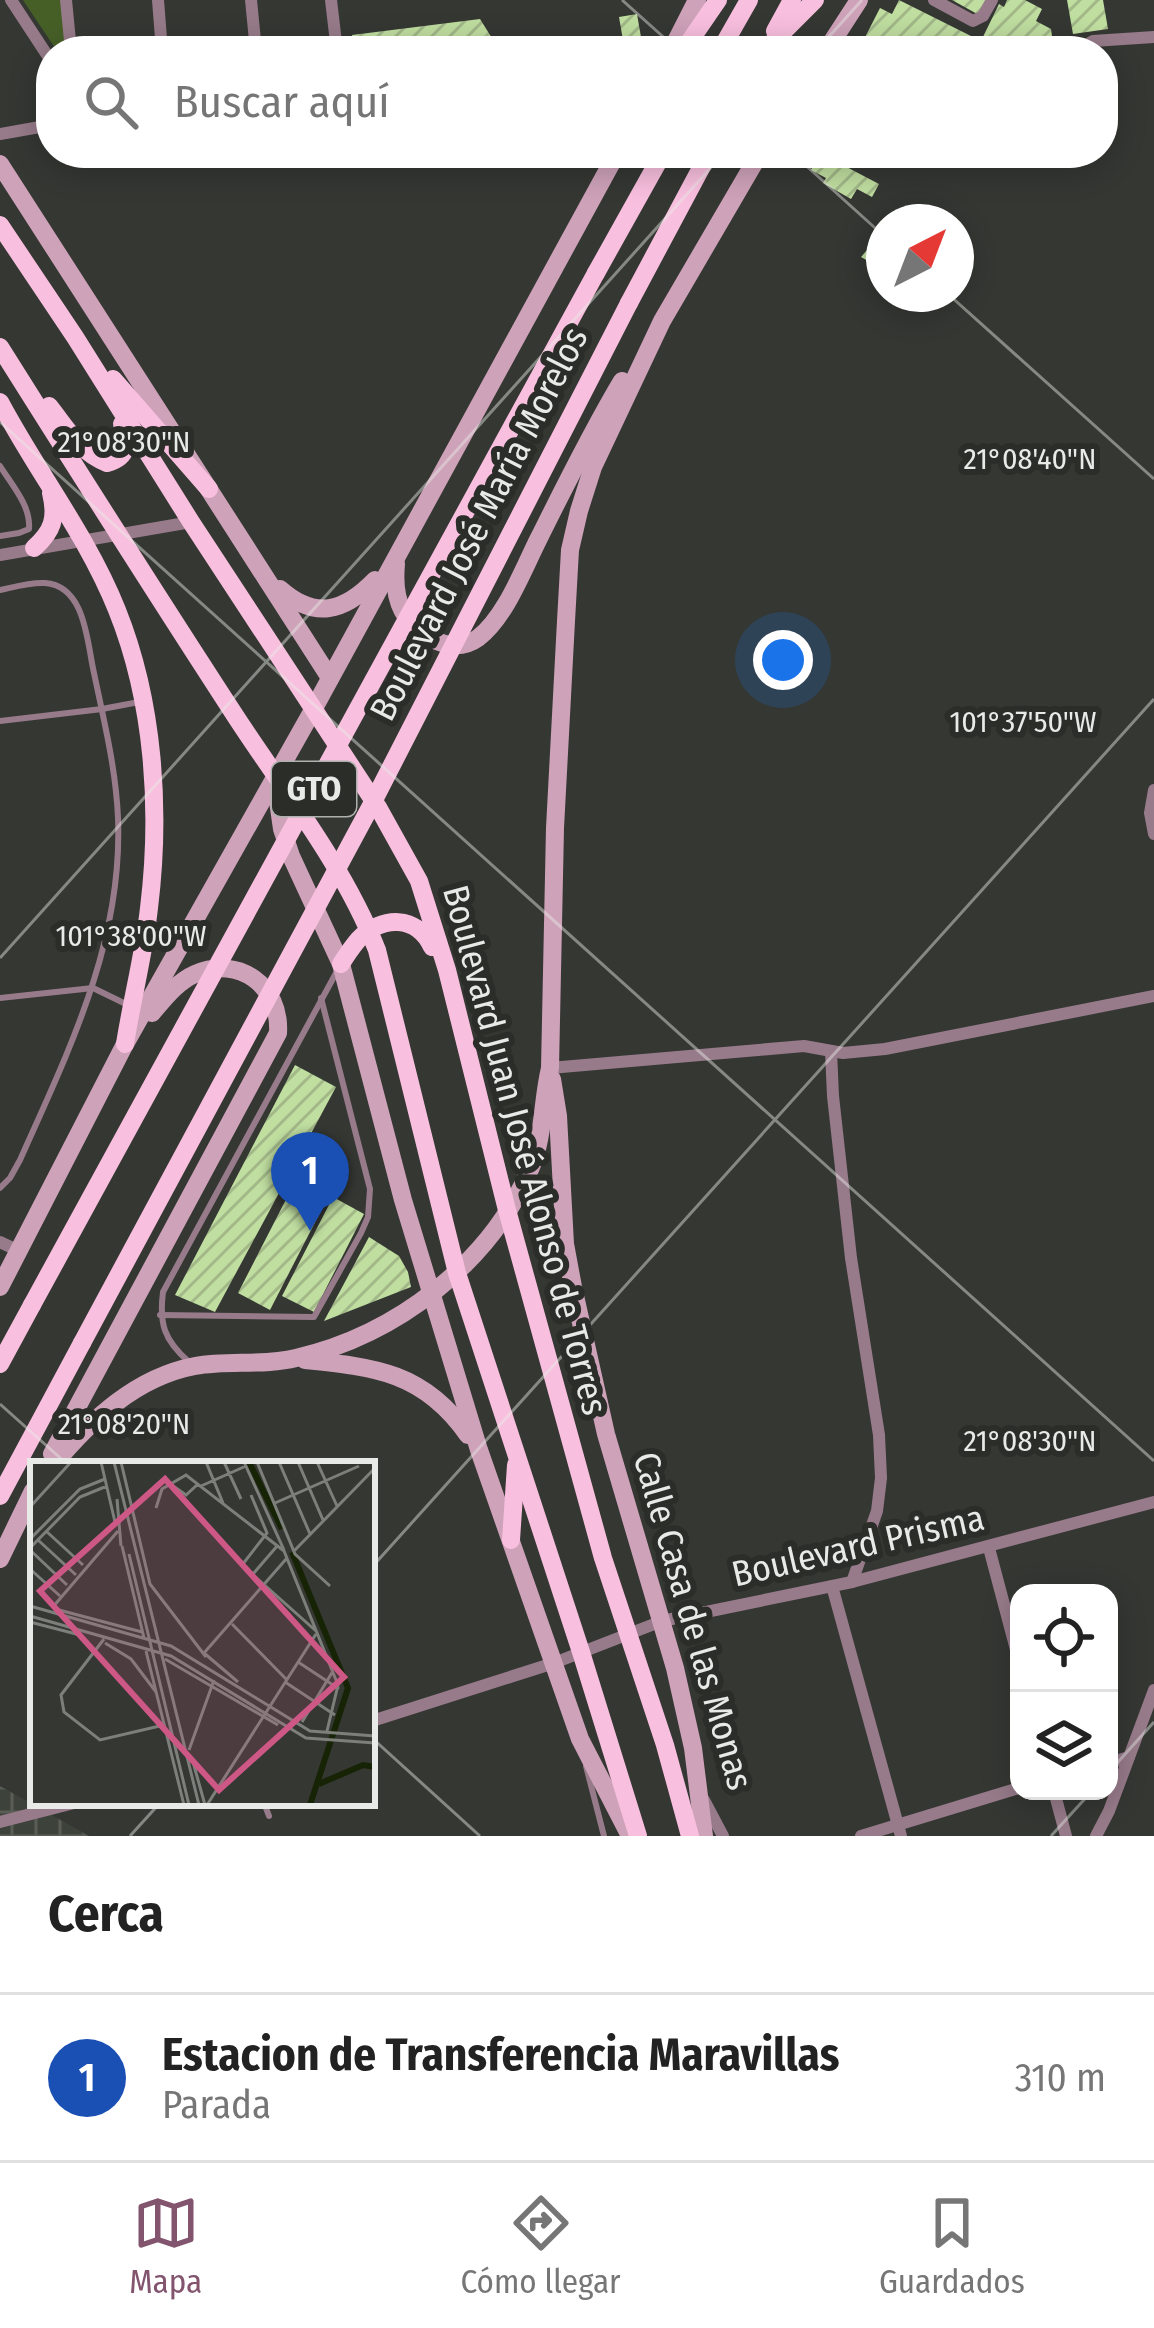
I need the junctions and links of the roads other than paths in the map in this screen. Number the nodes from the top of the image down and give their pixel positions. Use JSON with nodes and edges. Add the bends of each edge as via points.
{"nodes":[{"id":1,"x":11,"y":0,"type":"edge"},
{"id":2,"x":66,"y":0,"type":"edge"},
{"id":3,"x":158,"y":0,"type":"edge"},
{"id":4,"x":251,"y":0,"type":"edge"},
{"id":5,"x":331,"y":0,"type":"edge"},
{"id":6,"x":697,"y":0,"type":"edge"},
{"id":7,"x":718,"y":0,"type":"edge"},
{"id":8,"x":748,"y":0,"type":"edge"},
{"id":9,"x":792,"y":0,"type":"edge"},
{"id":10,"x":814,"y":0,"type":"edge"},
{"id":11,"x":859,"y":0,"type":"edge"},
{"id":12,"x":934,"y":0,"type":"edge"},
{"id":13,"x":992,"y":0,"type":"edge"},
{"id":14,"x":70,"y":36,"type":"edge"},
{"id":15,"x":161,"y":36,"type":"edge"},
{"id":16,"x":255,"y":36,"type":"edge"},
{"id":17,"x":335,"y":36,"type":"edge"},
{"id":18,"x":678,"y":36,"type":"edge"},
{"id":19,"x":684,"y":36,"type":"edge"},
{"id":20,"x":728,"y":36,"type":"edge"},
{"id":21,"x":772,"y":36,"type":"edge"},
{"id":22,"x":779,"y":36,"type":"edge"},
{"id":23,"x":836,"y":36,"type":"edge"},
{"id":24,"x":1154,"y":38,"type":"edge"},
{"id":25,"x":36,"y":39,"type":"edge"},
{"id":26,"x":1118,"y":40,"type":"edge"},
{"id":27,"x":36,"y":128,"type":"edge"},
{"id":28,"x":0,"y":134,"type":"edge"},
{"id":29,"x":0,"y":164,"type":"edge"},
{"id":30,"x":609,"y":168,"type":"edge"},
{"id":31,"x":655,"y":168,"type":"edge"},
{"id":32,"x":701,"y":168,"type":"edge"},
{"id":33,"x":751,"y":168,"type":"edge"},
{"id":34,"x":0,"y":226,"type":"edge"},
{"id":35,"x":662,"y":322,"type":"junction"},
{"id":36,"x":75,"y":337,"type":"junction"},
{"id":37,"x":0,"y":343,"type":"edge"},
{"id":38,"x":114,"y":398,"type":"junction"},
{"id":39,"x":0,"y":402,"type":"edge"},
{"id":40,"x":0,"y":466,"type":"edge"},
{"id":41,"x":48,"y":483,"type":"junction"},
{"id":42,"x":208,"y":488,"type":"junction"},
{"id":43,"x":191,"y":522,"type":"junction"},
{"id":44,"x":118,"y":535,"type":"junction"},
{"id":45,"x":0,"y":536,"type":"edge"},
{"id":46,"x":82,"y":540,"type":"junction"},
{"id":47,"x":34,"y":548,"type":"junction"},
{"id":48,"x":397,"y":553,"type":"junction"},
{"id":49,"x":0,"y":554,"type":"edge"},
{"id":50,"x":260,"y":570,"type":"junction"},
{"id":51,"x":0,"y":590,"type":"edge"},
{"id":52,"x":330,"y":678,"type":"junction"},
{"id":53,"x":142,"y":701,"type":"junction"},
{"id":54,"x":102,"y":709,"type":"junction"},
{"id":55,"x":314,"y":710,"type":"junction"},
{"id":56,"x":0,"y":721,"type":"edge"},
{"id":57,"x":275,"y":777,"type":"junction"},
{"id":58,"x":1154,"y":790,"type":"edge"},
{"id":59,"x":1154,"y":834,"type":"edge"},
{"id":60,"x":370,"y":931,"type":"junction"},
{"id":61,"x":341,"y":964,"type":"junction"},
{"id":62,"x":94,"y":988,"type":"junction"},
{"id":63,"x":1154,"y":996,"type":"edge"},
{"id":64,"x":0,"y":998,"type":"edge"},
{"id":65,"x":321,"y":998,"type":"junction"},
{"id":66,"x":131,"y":1007,"type":"junction"},
{"id":67,"x":125,"y":1044,"type":"junction"},
{"id":68,"x":831,"y":1052,"type":"junction"},
{"id":69,"x":550,"y":1068,"type":"junction"},
{"id":70,"x":478,"y":1101,"type":"junction"},
{"id":71,"x":0,"y":1188,"type":"edge"},
{"id":72,"x":507,"y":1210,"type":"junction"},
{"id":73,"x":0,"y":1242,"type":"edge"},
{"id":74,"x":20,"y":1251,"type":"junction"},
{"id":75,"x":457,"y":1273,"type":"junction"},
{"id":76,"x":0,"y":1287,"type":"edge"},
{"id":77,"x":431,"y":1294,"type":"junction"},
{"id":78,"x":160,"y":1315,"type":"junction"},
{"id":79,"x":294,"y":1359,"type":"junction"},
{"id":80,"x":0,"y":1364,"type":"edge"},
{"id":81,"x":194,"y":1366,"type":"junction"},
{"id":82,"x":479,"y":1450,"type":"junction"},
{"id":83,"x":517,"y":1454,"type":"junction"},
{"id":84,"x":53,"y":1461,"type":"edge"},
{"id":85,"x":54,"y":1461,"type":"edge"},
{"id":86,"x":0,"y":1496,"type":"edge"},
{"id":87,"x":30,"y":1497,"type":"edge"},
{"id":88,"x":1154,"y":1502,"type":"edge"},
{"id":89,"x":511,"y":1540,"type":"junction"},
{"id":90,"x":989,"y":1548,"type":"junction"},
{"id":91,"x":0,"y":1558,"type":"edge"},
{"id":92,"x":852,"y":1582,"type":"junction"},
{"id":93,"x":832,"y":1586,"type":"junction"},
{"id":94,"x":662,"y":1621,"type":"junction"},
{"id":95,"x":1010,"y":1627,"type":"edge"},
{"id":96,"x":628,"y":1633,"type":"junction"},
{"id":97,"x":581,"y":1652,"type":"junction"},
{"id":98,"x":554,"y":1663,"type":"junction"},
{"id":99,"x":1154,"y":1690,"type":"edge"},
{"id":100,"x":375,"y":1720,"type":"edge"},
{"id":101,"x":580,"y":1739,"type":"junction"},
{"id":102,"x":1129,"y":1757,"type":"junction"},
{"id":103,"x":1118,"y":1760,"type":"edge"},
{"id":104,"x":1010,"y":1791,"type":"edge"},
{"id":105,"x":700,"y":1792,"type":"junction"},
{"id":106,"x":1056,"y":1800,"type":"edge"},
{"id":107,"x":62,"y":1806,"type":"edge"},
{"id":108,"x":264,"y":1806,"type":"edge"},
{"id":109,"x":269,"y":1816,"type":"dead end"},
{"id":110,"x":0,"y":1822,"type":"edge"},
{"id":111,"x":899,"y":1831,"type":"edge"},
{"id":112,"x":604,"y":1836,"type":"edge"},
{"id":113,"x":634,"y":1836,"type":"edge"},
{"id":114,"x":690,"y":1836,"type":"edge"},
{"id":115,"x":704,"y":1836,"type":"edge"},
{"id":116,"x":723,"y":1836,"type":"edge"},
{"id":117,"x":861,"y":1836,"type":"edge"},
{"id":118,"x":1066,"y":1836,"type":"edge"},
{"id":119,"x":1096,"y":1836,"type":"edge"}],
"edges":[{"from":1,"to":25,"type":"street"},
{"from":2,"to":14,"type":"street"},
{"from":3,"to":15,"type":"street"},
{"from":4,"to":16,"type":"street"},
{"from":5,"to":17,"type":"street"},
{"from":6,"to":18,"type":"street"},
{"from":7,"to":19,"type":"main road"},
{"from":8,"to":20,"type":"main road"},
{"from":9,"to":21,"type":"main road"},
{"from":10,"to":22,"type":"main road"},
{"from":11,"to":23,"type":"street"},
{"from":12,"to":13,"type":"street","via":[[973,21]]},
{"from":24,"to":26,"type":"street"},
{"from":27,"to":28,"type":"street"},
{"from":29,"to":42,"type":"street"},
{"from":30,"to":48,"type":"street"},
{"from":31,"to":80,"type":"main road","name":"Boulevard José María Morelos","number":"GTO","bridge":true},
{"from":32,"to":86,"type":"main road","name":"Boulevard José María Morelos","number":"GTO","bridge":true,"via":[[384,782]]},
{"from":33,"to":35,"type":"street"},
{"from":34,"to":36,"type":"main road","name":"Boulevard Juan José Alonso de Torres"},
{"from":35,"to":48,"type":"street","via":[[597,425],[517,583],[476,640],[446,644],[413,625],[396,593]]},
{"from":35,"to":69,"type":"street","via":[[593,467],[570,550]]},
{"from":36,"to":38,"type":"main road","name":"Boulevard Juan José Alonso de Torres"},
{"from":36,"to":42,"type":"main road"},
{"from":37,"to":38,"type":"main road","via":[[81,446],[107,464],[127,445]]},
{"from":37,"to":44,"type":"main road"},
{"from":38,"to":43,"type":"main road","name":"Boulevard Juan José Alonso de Torres"},
{"from":39,"to":41,"type":"main road"},
{"from":40,"to":45,"type":"lane","via":[[31,521]]},
{"from":41,"to":46,"type":"main road"},
{"from":41,"to":47,"type":"main road","via":[[54,522]]},
{"from":42,"to":50,"type":"street"},
{"from":43,"to":44,"type":"street"},
{"from":43,"to":55,"type":"main road","name":"Boulevard Juan José Alonso de Torres"},
{"from":44,"to":46,"type":"street"},
{"from":44,"to":57,"type":"main road"},
{"from":46,"to":47,"type":"street"},
{"from":46,"to":53,"type":"main road","via":[[117,610]]},
{"from":47,"to":49,"type":"street"},
{"from":48,"to":50,"type":"street","via":[[350,602],[326,609],[298,603]]},
{"from":48,"to":52,"type":"street"},
{"from":50,"to":52,"type":"street"},
{"from":51,"to":54,"type":"lane","via":[[47,583],[71,596]]},
{"from":52,"to":55,"type":"street"},
{"from":53,"to":54,"type":"lane"},
{"from":53,"to":66,"type":"main road","via":[[154,860]]},
{"from":54,"to":56,"type":"lane"},
{"from":54,"to":62,"type":"lane","via":[[118,859]]},
{"from":55,"to":57,"type":"street"},
{"from":55,"to":70,"type":"main road","name":"Boulevard Juan José Alonso de Torres","via":[[418,880]]},
{"from":57,"to":60,"type":"main road"},
{"from":57,"to":61,"type":"street","via":[[291,856]]},
{"from":57,"to":67,"type":"street"},
{"from":58,"to":59,"type":"street"},
{"from":60,"to":61,"type":"main road"},
{"from":60,"to":70,"type":"main road","via":[[403,922],[429,939]]},
{"from":60,"to":75,"type":"main road"},
{"from":61,"to":65,"type":"lane"},
{"from":61,"to":77,"type":"street"},
{"from":62,"to":64,"type":"lane"},
{"from":62,"to":66,"type":"lane"},
{"from":62,"to":71,"type":"lane","via":[[20,1160]]},
{"from":63,"to":68,"type":"street","via":[[884,1049]]},
{"from":65,"to":78,"type":"lane","via":[[174,1269]]},
{"from":65,"to":78,"type":"lane","via":[[370,1189],[361,1232],[314,1317]]},
{"from":66,"to":67,"type":"main road"},
{"from":67,"to":74,"type":"street"},
{"from":67,"to":84,"type":"street","via":[[173,989],[211,969],[249,976],[276,1001],[271,1050]]},
{"from":68,"to":69,"type":"street","via":[[804,1046]]},
{"from":68,"to":92,"type":"street","via":[[881,1478]]},
{"from":69,"to":72,"type":"street","via":[[533,1163]]},
{"from":69,"to":94,"type":"street","name":"Calle Casa de las Monas","via":[[565,1244],[582,1331]]},
{"from":70,"to":72,"type":"main road","name":"Boulevard Juan José Alonso de Torres"},
{"from":72,"to":75,"type":"street"},
{"from":72,"to":96,"type":"main road","name":"Boulevard Juan José Alonso de Torres"},
{"from":73,"to":74,"type":"street"},
{"from":74,"to":76,"type":"street"},
{"from":75,"to":77,"type":"street"},
{"from":75,"to":83,"type":"main road"},
{"from":77,"to":79,"type":"street","via":[[370,1331]]},
{"from":77,"to":82,"type":"street"},
{"from":78,"to":81,"type":"lane"},
{"from":79,"to":81,"type":"street"},
{"from":79,"to":82,"type":"street","via":[[400,1376],[441,1402]]},
{"from":81,"to":85,"type":"street","via":[[126,1395]]},
{"from":82,"to":89,"type":"street"},
{"from":83,"to":89,"type":"main road"},
{"from":83,"to":97,"type":"main road"},
{"from":87,"to":91,"type":"street"},
{"from":88,"to":90,"type":"street","name":"Boulevard Prisma"},
{"from":89,"to":98,"type":"street"},
{"from":90,"to":92,"type":"street","name":"Boulevard Prisma"},
{"from":90,"to":95,"type":"street"},
{"from":92,"to":93,"type":"street","name":"Boulevard Prisma"},
{"from":93,"to":94,"type":"street","name":"Boulevard Prisma"},
{"from":93,"to":111,"type":"street"},
{"from":94,"to":96,"type":"street","name":"Boulevard Prisma"},
{"from":94,"to":105,"type":"street","name":"Calle Casa de las Monas"},
{"from":96,"to":97,"type":"street","name":"Boulevard Prisma"},
{"from":96,"to":114,"type":"main road","name":"Boulevard Juan José Alonso de Torres"},
{"from":97,"to":98,"type":"street","name":"Boulevard Prisma"},
{"from":97,"to":113,"type":"main road"},
{"from":98,"to":100,"type":"street","name":"Boulevard Prisma"},
{"from":98,"to":101,"type":"street"},
{"from":99,"to":102,"type":"street"},
{"from":101,"to":112,"type":"lane"},
{"from":101,"to":113,"type":"street"},
{"from":102,"to":103,"type":"street"},
{"from":102,"to":119,"type":"street"},
{"from":104,"to":111,"type":"street"},
{"from":105,"to":115,"type":"street"},
{"from":105,"to":116,"type":"street","name":"Calle Casa de las Monas"},
{"from":106,"to":118,"type":"street"},
{"from":107,"to":110,"type":"street"},
{"from":108,"to":109,"type":"lane"},
{"from":111,"to":117,"type":"street"}]}
